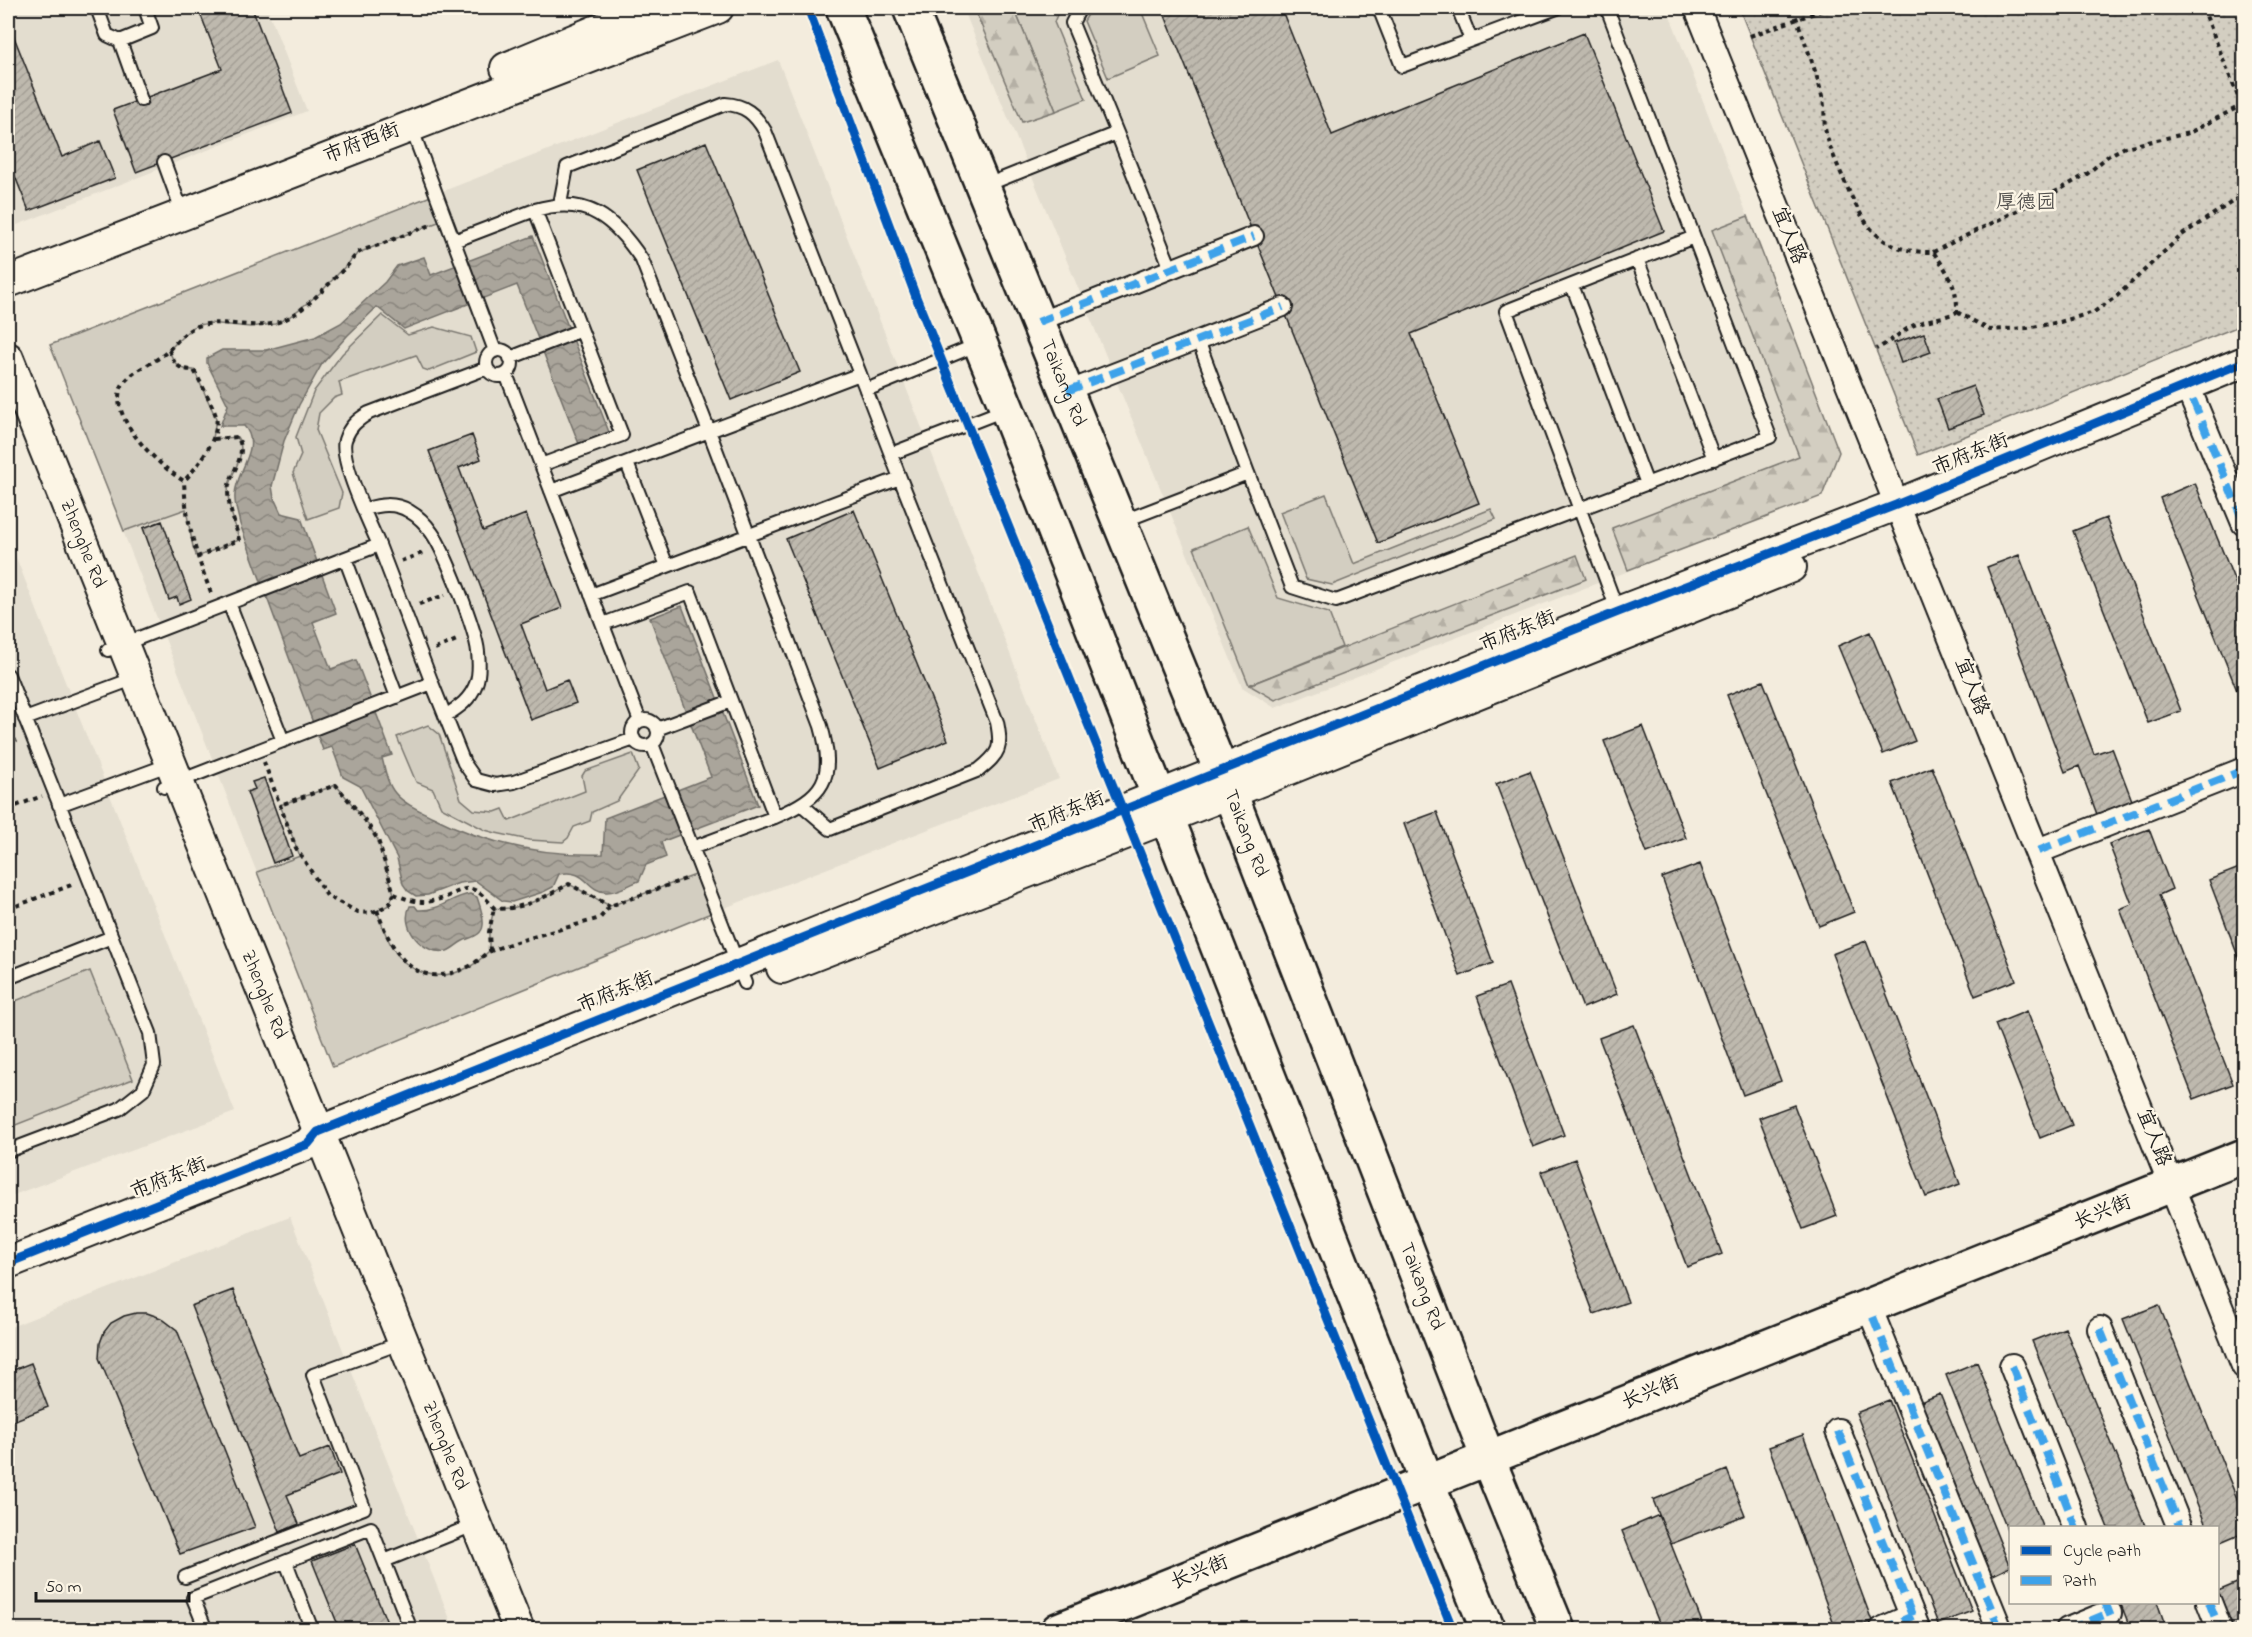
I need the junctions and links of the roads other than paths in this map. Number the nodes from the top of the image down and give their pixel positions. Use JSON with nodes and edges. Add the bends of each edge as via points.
{"nodes":[{"id":1,"x":97,"y":8,"type":"edge"},
{"id":2,"x":145,"y":8,"type":"edge"},
{"id":3,"x":650,"y":8,"type":"edge"},
{"id":4,"x":718,"y":8,"type":"edge"},
{"id":5,"x":843,"y":8,"type":"edge"},
{"id":6,"x":910,"y":8,"type":"edge"},
{"id":7,"x":1080,"y":8,"type":"edge"},
{"id":8,"x":1379,"y":8,"type":"edge"},
{"id":9,"x":1458,"y":8,"type":"edge"},
{"id":10,"x":1557,"y":8,"type":"edge"},
{"id":11,"x":1607,"y":8,"type":"edge"},
{"id":12,"x":1696,"y":8,"type":"edge"},
{"id":13,"x":1713,"y":8,"type":"edge"},
{"id":14,"x":1536,"y":11,"type":"edge"},
{"id":15,"x":120,"y":40,"type":"junction"},
{"id":16,"x":1471,"y":40,"type":"junction"},
{"id":17,"x":141,"y":100,"type":"dead end"},
{"id":18,"x":410,"y":126,"type":"junction"},
{"id":19,"x":1117,"y":133,"type":"junction"},
{"id":20,"x":164,"y":162,"type":"dead end"},
{"id":21,"x":983,"y":186,"type":"junction"},
{"id":22,"x":560,"y":204,"type":"junction"},
{"id":23,"x":180,"y":206,"type":"junction"},
{"id":24,"x":535,"y":210,"type":"junction"},
{"id":25,"x":1254,"y":236,"type":"dead end"},
{"id":26,"x":1694,"y":237,"type":"junction"},
{"id":27,"x":454,"y":242,"type":"junction"},
{"id":28,"x":1637,"y":259,"type":"junction"},
{"id":29,"x":8,"y":264,"type":"edge"},
{"id":30,"x":1171,"y":269,"type":"junction"},
{"id":31,"x":8,"y":282,"type":"edge"},
{"id":32,"x":1572,"y":285,"type":"junction"},
{"id":33,"x":1282,"y":307,"type":"dead end"},
{"id":34,"x":1038,"y":322,"type":"junction"},
{"id":35,"x":577,"y":331,"type":"junction"},
{"id":36,"x":1198,"y":340,"type":"junction"},
{"id":37,"x":980,"y":344,"type":"junction"},
{"id":38,"x":495,"y":351,"type":"junction"},
{"id":39,"x":8,"y":358,"type":"edge"},
{"id":40,"x":510,"y":358,"type":"junction"},
{"id":41,"x":2244,"y":362,"type":"edge"},
{"id":42,"x":487,"y":368,"type":"junction"},
{"id":43,"x":506,"y":374,"type":"junction"},
{"id":44,"x":860,"y":374,"type":"junction"},
{"id":45,"x":2244,"y":379,"type":"edge"},
{"id":46,"x":866,"y":390,"type":"junction"},
{"id":47,"x":1066,"y":391,"type":"junction"},
{"id":48,"x":2193,"y":400,"type":"junction"},
{"id":49,"x":8,"y":406,"type":"edge"},
{"id":50,"x":1006,"y":409,"type":"junction"},
{"id":51,"x":709,"y":431,"type":"junction"},
{"id":52,"x":891,"y":454,"type":"junction"},
{"id":53,"x":1714,"y":459,"type":"junction"},
{"id":54,"x":627,"y":463,"type":"junction"},
{"id":55,"x":541,"y":465,"type":"junction"},
{"id":56,"x":1248,"y":473,"type":"junction"},
{"id":57,"x":900,"y":478,"type":"junction"},
{"id":58,"x":1647,"y":484,"type":"junction"},
{"id":59,"x":551,"y":491,"type":"junction"},
{"id":60,"x":365,"y":509,"type":"junction"},
{"id":61,"x":1580,"y":509,"type":"junction"},
{"id":62,"x":1906,"y":512,"type":"junction"},
{"id":63,"x":1121,"y":523,"type":"junction"},
{"id":64,"x":2244,"y":523,"type":"edge"},
{"id":65,"x":748,"y":535,"type":"junction"},
{"id":66,"x":379,"y":545,"type":"junction"},
{"id":67,"x":345,"y":558,"type":"junction"},
{"id":68,"x":667,"y":566,"type":"junction"},
{"id":69,"x":591,"y":595,"type":"junction"},
{"id":70,"x":229,"y":603,"type":"junction"},
{"id":71,"x":1622,"y":623,"type":"junction"},
{"id":72,"x":603,"y":624,"type":"junction"},
{"id":73,"x":115,"y":647,"type":"junction"},
{"id":74,"x":8,"y":675,"type":"edge"},
{"id":75,"x":122,"y":683,"type":"junction"},
{"id":76,"x":432,"y":683,"type":"junction"},
{"id":77,"x":397,"y":697,"type":"junction"},
{"id":78,"x":726,"y":703,"type":"junction"},
{"id":79,"x":445,"y":716,"type":"junction"},
{"id":80,"x":25,"y":719,"type":"junction"},
{"id":81,"x":640,"y":721,"type":"junction"},
{"id":82,"x":657,"y":729,"type":"junction"},
{"id":83,"x":634,"y":739,"type":"junction"},
{"id":84,"x":283,"y":741,"type":"junction"},
{"id":85,"x":651,"y":744,"type":"junction"},
{"id":86,"x":2244,"y":770,"type":"edge"},
{"id":87,"x":166,"y":779,"type":"junction"},
{"id":88,"x":1226,"y":782,"type":"junction"},
{"id":89,"x":59,"y":805,"type":"junction"},
{"id":90,"x":802,"y":806,"type":"junction"},
{"id":91,"x":1164,"y":806,"type":"junction"},
{"id":92,"x":775,"y":818,"type":"junction"},
{"id":93,"x":689,"y":843,"type":"junction"},
{"id":94,"x":2043,"y":849,"type":"junction"},
{"id":95,"x":112,"y":938,"type":"junction"},
{"id":96,"x":741,"y":973,"type":"junction"},
{"id":97,"x":8,"y":978,"type":"edge"},
{"id":98,"x":316,"y":1146,"type":"junction"},
{"id":99,"x":8,"y":1151,"type":"edge"},
{"id":100,"x":2244,"y":1156,"type":"edge"},
{"id":101,"x":2244,"y":1176,"type":"edge"},
{"id":102,"x":2181,"y":1191,"type":"junction"},
{"id":103,"x":8,"y":1263,"type":"edge"},
{"id":104,"x":8,"y":1278,"type":"edge"},
{"id":105,"x":1875,"y":1320,"type":"junction"},
{"id":106,"x":2100,"y":1329,"type":"dead end"},
{"id":107,"x":2244,"y":1335,"type":"edge"},
{"id":108,"x":392,"y":1346,"type":"junction"},
{"id":109,"x":2012,"y":1366,"type":"dead end"},
{"id":110,"x":2244,"y":1366,"type":"edge"},
{"id":111,"x":1838,"y":1431,"type":"dead end"},
{"id":112,"x":1491,"y":1467,"type":"junction"},
{"id":113,"x":1431,"y":1491,"type":"junction"},
{"id":114,"x":2076,"y":1526,"type":"edge"},
{"id":115,"x":2179,"y":1526,"type":"edge"},
{"id":116,"x":464,"y":1529,"type":"junction"},
{"id":117,"x":384,"y":1560,"type":"junction"},
{"id":118,"x":286,"y":1562,"type":"junction"},
{"id":119,"x":185,"y":1577,"type":"dead end"},
{"id":120,"x":2211,"y":1604,"type":"edge"},
{"id":121,"x":2110,"y":1615,"type":"edge"},
{"id":122,"x":1916,"y":1623,"type":"edge"},
{"id":123,"x":206,"y":1629,"type":"edge"},
{"id":124,"x":312,"y":1629,"type":"edge"},
{"id":125,"x":411,"y":1629,"type":"edge"},
{"id":126,"x":505,"y":1629,"type":"edge"},
{"id":127,"x":519,"y":1629,"type":"edge"},
{"id":128,"x":1058,"y":1629,"type":"edge"},
{"id":129,"x":1109,"y":1629,"type":"edge"},
{"id":130,"x":1488,"y":1629,"type":"edge"},
{"id":131,"x":1558,"y":1629,"type":"edge"},
{"id":132,"x":1881,"y":1629,"type":"edge"},
{"id":133,"x":2000,"y":1629,"type":"edge"},
{"id":134,"x":2068,"y":1629,"type":"edge"},
{"id":135,"x":2220,"y":1629,"type":"edge"}],
"edges":[{"from":1,"to":15,"type":"lane","via":[[107,35]]},
{"from":2,"to":15,"type":"lane","via":[[152,28]]},
{"from":3,"to":23,"type":"street","name":"市府西街"},
{"from":4,"to":18,"type":"street","name":"市府西街"},
{"from":5,"to":37,"type":"main road"},
{"from":6,"to":21,"type":"main road","name":"Taikang Rd"},
{"from":7,"to":19,"type":"lane","via":[[1072,22]]},
{"from":8,"to":16,"type":"lane","via":[[1402,66]]},
{"from":9,"to":16,"type":"lane"},
{"from":10,"to":14,"type":"lane"},
{"from":11,"to":26,"type":"lane"},
{"from":12,"to":62,"type":"street","name":"宜人路"},
{"from":13,"to":62,"type":"street","name":"宜人路"},
{"from":14,"to":16,"type":"lane"},
{"from":15,"to":17,"type":"lane"},
{"from":18,"to":23,"type":"street","name":"市府西街"},
{"from":18,"to":27,"type":"lane"},
{"from":19,"to":21,"type":"lane"},
{"from":19,"to":30,"type":"lane"},
{"from":20,"to":23,"type":"lane"},
{"from":21,"to":34,"type":"main road","name":"Taikang Rd"},
{"from":22,"to":24,"type":"lane"},
{"from":22,"to":44,"type":"lane","via":[[567,167],[725,104],[739,105],[756,116],[765,131]]},
{"from":22,"to":51,"type":"lane","via":[[601,215],[629,241],[642,260]]},
{"from":23,"to":29,"type":"street","name":"市府西街"},
{"from":23,"to":31,"type":"street","name":"市府西街"},
{"from":24,"to":27,"type":"lane"},
{"from":24,"to":35,"type":"lane"},
{"from":25,"to":30,"type":"street"},
{"from":26,"to":28,"type":"lane"},
{"from":26,"to":53,"type":"lane","via":[[1770,438]]},
{"from":27,"to":38,"type":"lane"},
{"from":28,"to":32,"type":"lane"},
{"from":28,"to":53,"type":"lane"},
{"from":30,"to":34,"type":"street"},
{"from":32,"to":58,"type":"lane"},
{"from":32,"to":61,"type":"lane","via":[[1506,311]]},
{"from":33,"to":36,"type":"street"},
{"from":34,"to":47,"type":"main road","name":"Taikang Rd"},
{"from":35,"to":40,"type":"lane"},
{"from":35,"to":55,"type":"lane","via":[[622,435]]},
{"from":36,"to":47,"type":"street"},
{"from":36,"to":56,"type":"lane"},
{"from":37,"to":46,"type":"lane"},
{"from":37,"to":50,"type":"main road"},
{"from":38,"to":40,"type":"lane","via":[[503,351]]},
{"from":38,"to":42,"type":"lane","via":[[486,360]]},
{"from":39,"to":73,"type":"street","name":"Zhenghe Rd"},
{"from":40,"to":43,"type":"lane"},
{"from":41,"to":62,"type":"street","name":"市府东街"},
{"from":42,"to":43,"type":"lane","via":[[496,376]]},
{"from":42,"to":60,"type":"lane","via":[[369,413],[350,427],[344,442],[345,458]]},
{"from":43,"to":55,"type":"lane"},
{"from":44,"to":46,"type":"lane"},
{"from":44,"to":51,"type":"lane"},
{"from":45,"to":48,"type":"street","name":"市府东街"},
{"from":46,"to":52,"type":"lane"},
{"from":47,"to":63,"type":"main road","name":"Taikang Rd"},
{"from":48,"to":62,"type":"street","name":"市府东街"},
{"from":48,"to":64,"type":"street"},
{"from":49,"to":73,"type":"street","name":"Zhenghe Rd"},
{"from":50,"to":52,"type":"lane"},
{"from":50,"to":91,"type":"main road"},
{"from":51,"to":54,"type":"lane"},
{"from":51,"to":65,"type":"lane"},
{"from":52,"to":57,"type":"lane"},
{"from":53,"to":58,"type":"lane"},
{"from":54,"to":59,"type":"lane"},
{"from":54,"to":68,"type":"lane"},
{"from":55,"to":59,"type":"lane"},
{"from":56,"to":61,"type":"lane","via":[[1292,587],[1336,601]]},
{"from":56,"to":63,"type":"lane"},
{"from":57,"to":65,"type":"lane"},
{"from":57,"to":90,"type":"lane","via":[[997,722],[1001,741],[995,757],[979,770],[830,830]]},
{"from":58,"to":61,"type":"lane"},
{"from":59,"to":69,"type":"lane"},
{"from":60,"to":66,"type":"lane"},
{"from":60,"to":79,"type":"lane","via":[[381,504],[407,510],[431,531],[440,546],[474,634],[479,669],[470,696]]},
{"from":61,"to":71,"type":"lane"},
{"from":62,"to":71,"type":"street","name":"市府东街"},
{"from":62,"to":94,"type":"street","name":"宜人路"},
{"from":63,"to":88,"type":"main road","name":"Taikang Rd"},
{"from":65,"to":68,"type":"lane"},
{"from":65,"to":90,"type":"lane","via":[[827,748],[828,768],[821,787]]},
{"from":66,"to":67,"type":"lane"},
{"from":66,"to":76,"type":"lane"},
{"from":67,"to":70,"type":"lane"},
{"from":67,"to":77,"type":"lane"},
{"from":68,"to":69,"type":"lane"},
{"from":69,"to":72,"type":"lane"},
{"from":70,"to":73,"type":"lane"},
{"from":70,"to":84,"type":"lane"},
{"from":71,"to":88,"type":"street","name":"市府东街"},
{"from":72,"to":78,"type":"lane","via":[[690,592]]},
{"from":72,"to":81,"type":"lane"},
{"from":73,"to":75,"type":"street","name":"Zhenghe Rd"},
{"from":73,"to":87,"type":"street","name":"Zhenghe Rd"},
{"from":74,"to":80,"type":"lane"},
{"from":75,"to":80,"type":"lane"},
{"from":75,"to":87,"type":"street","name":"Zhenghe Rd"},
{"from":76,"to":77,"type":"lane"},
{"from":76,"to":79,"type":"lane"},
{"from":77,"to":84,"type":"lane"},
{"from":78,"to":82,"type":"lane"},
{"from":78,"to":92,"type":"lane"},
{"from":79,"to":83,"type":"lane","via":[[464,763],[476,780],[495,785],[514,782]]},
{"from":80,"to":89,"type":"lane"},
{"from":81,"to":82,"type":"lane","via":[[649,720]]},
{"from":81,"to":83,"type":"lane","via":[[632,730]]},
{"from":82,"to":85,"type":"lane"},
{"from":83,"to":85,"type":"lane","via":[[640,744]]},
{"from":84,"to":87,"type":"lane"},
{"from":85,"to":93,"type":"lane"},
{"from":86,"to":94,"type":"street"},
{"from":87,"to":89,"type":"lane"},
{"from":87,"to":98,"type":"street","name":"Zhenghe Rd"},
{"from":88,"to":91,"type":"street","name":"市府东街"},
{"from":88,"to":112,"type":"main road","name":"Taikang Rd"},
{"from":89,"to":95,"type":"lane"},
{"from":90,"to":92,"type":"lane"},
{"from":91,"to":96,"type":"street","name":"市府东街"},
{"from":91,"to":113,"type":"main road"},
{"from":92,"to":93,"type":"lane"},
{"from":93,"to":96,"type":"lane"},
{"from":94,"to":102,"type":"street","name":"宜人路"},
{"from":95,"to":97,"type":"lane"},
{"from":95,"to":99,"type":"lane","via":[[150,1033],[154,1065],[143,1090],[118,1108]]},
{"from":96,"to":98,"type":"street","name":"市府东街"},
{"from":98,"to":103,"type":"street","name":"市府东街"},
{"from":98,"to":104,"type":"street","name":"市府东街"},
{"from":98,"to":108,"type":"street","name":"Zhenghe Rd"},
{"from":98,"to":127,"type":"street","name":"Zhenghe Rd"},
{"from":100,"to":102,"type":"main road","name":"长兴街"},
{"from":101,"to":102,"type":"main road","name":"长兴街"},
{"from":102,"to":105,"type":"main road","name":"长兴街"},
{"from":102,"to":107,"type":"street","name":"宜人路"},
{"from":102,"to":110,"type":"street","name":"宜人路"},
{"from":102,"to":112,"type":"main road","name":"长兴街"},
{"from":105,"to":112,"type":"main road","name":"长兴街"},
{"from":105,"to":133,"type":"street"},
{"from":106,"to":115,"type":"street"},
{"from":108,"to":116,"type":"street","name":"Zhenghe Rd"},
{"from":108,"to":119,"type":"lane","via":[[313,1375],[364,1508]]},
{"from":109,"to":114,"type":"street"},
{"from":111,"to":122,"type":"street"},
{"from":112,"to":113,"type":"main road","name":"长兴街"},
{"from":112,"to":131,"type":"main road","name":"Taikang Rd"},
{"from":113,"to":128,"type":"main road","name":"长兴街"},
{"from":113,"to":129,"type":"main road","name":"长兴街"},
{"from":113,"to":130,"type":"main road"},
{"from":116,"to":117,"type":"lane"},
{"from":116,"to":126,"type":"street","name":"Zhenghe Rd"},
{"from":117,"to":118,"type":"lane","via":[[371,1528]]},
{"from":117,"to":125,"type":"lane"},
{"from":118,"to":123,"type":"lane","via":[[193,1598]]},
{"from":118,"to":124,"type":"lane"},
{"from":120,"to":135,"type":"street"},
{"from":121,"to":134,"type":"street"},
{"from":122,"to":132,"type":"street"}]}
